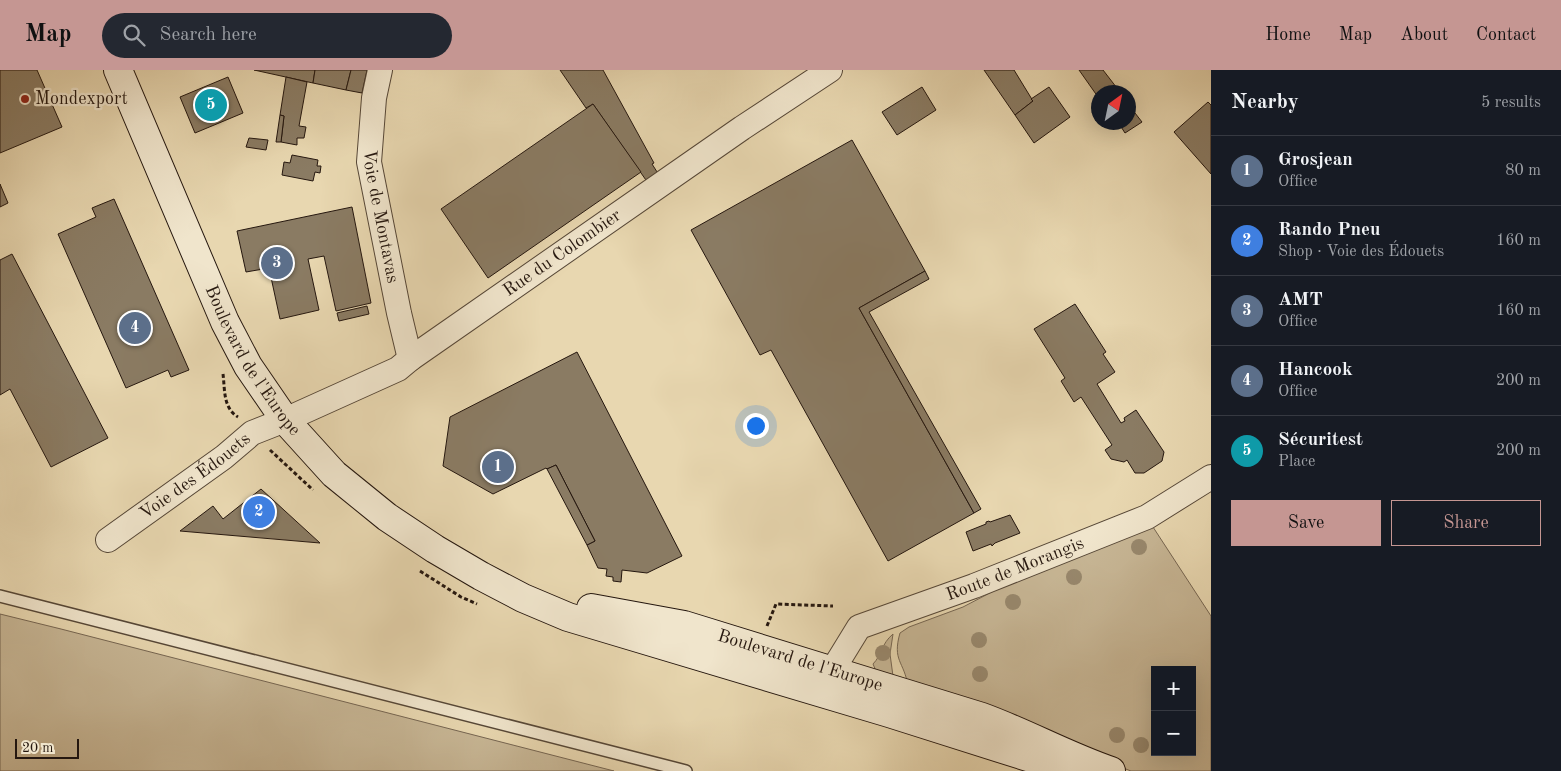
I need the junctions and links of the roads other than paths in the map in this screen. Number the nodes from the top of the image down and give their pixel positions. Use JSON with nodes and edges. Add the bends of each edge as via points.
{"nodes":[{"id":1,"x":118,"y":70,"type":"edge"},
{"id":2,"x":380,"y":70,"type":"edge"},
{"id":3,"x":830,"y":70,"type":"edge"},
{"id":4,"x":410,"y":359,"type":"junction"},
{"id":5,"x":285,"y":420,"type":"junction"},
{"id":6,"x":1211,"y":478,"type":"edge"},
{"id":7,"x":108,"y":540,"type":"dead end"},
{"id":8,"x":481,"y":576,"type":"junction"},
{"id":9,"x":0,"y":596,"type":"edge"},
{"id":10,"x":591,"y":624,"type":"junction"},
{"id":11,"x":829,"y":678,"type":"junction"},
{"id":12,"x":862,"y":706,"type":"junction"},
{"id":13,"x":686,"y":771,"type":"edge"},
{"id":14,"x":1072,"y":771,"type":"edge"},
{"id":15,"x":1111,"y":771,"type":"edge"}],
"edges":[{"from":1,"to":5,"type":"main road","name":"Boulevard de l'Europe","via":[[225,322],[248,366]]},
{"from":2,"to":4,"type":"street","name":"Voie de Montavas","via":[[374,98],[369,162]]},
{"from":3,"to":4,"type":"street","name":"Rue du Colombier"},
{"from":4,"to":5,"type":"street","name":"Rue du Colombier","via":[[398,369]]},
{"from":5,"to":7,"type":"street","name":"Voie des Édouets","via":[[252,433]]},
{"from":5,"to":8,"type":"main road","name":"Boulevard de l'Europe","via":[[334,474],[387,517]]},
{"from":6,"to":11,"type":"street","name":"Route de Morangis","via":[[1147,516],[974,586],[859,627]]},
{"from":8,"to":10,"type":"main road","name":"Boulevard de l'Europe","via":[[523,598]]},
{"from":8,"to":11,"type":"main road","name":"Boulevard de l'Europe","via":[[567,603],[684,625]]},
{"from":9,"to":13,"type":"lane"},
{"from":10,"to":11,"type":"main road","via":[[751,664]]},
{"from":10,"to":12,"type":"main road","name":"Boulevard de l'Europe"},
{"from":11,"to":12,"type":"main road"},
{"from":11,"to":15,"type":"main road","name":"Boulevard de l'Europe","via":[[982,717]]},
{"from":12,"to":14,"type":"main road","name":"Boulevard de l'Europe"}]}
